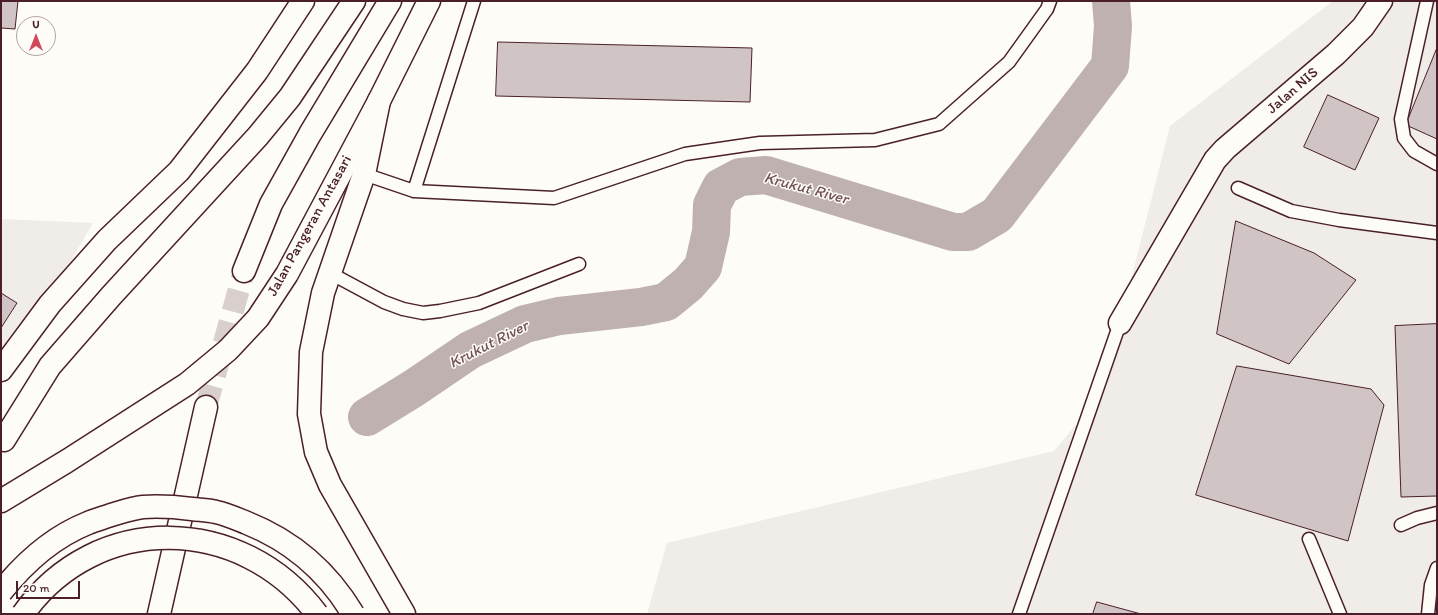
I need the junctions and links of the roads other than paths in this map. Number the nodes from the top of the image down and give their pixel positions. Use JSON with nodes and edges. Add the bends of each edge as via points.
{"nodes":[{"id":1,"x":303,"y":1,"type":"edge"},
{"id":2,"x":354,"y":1,"type":"edge"},
{"id":3,"x":390,"y":1,"type":"edge"},
{"id":4,"x":429,"y":1,"type":"edge"},
{"id":5,"x":474,"y":1,"type":"edge"},
{"id":6,"x":1050,"y":1,"type":"edge"},
{"id":7,"x":1381,"y":1,"type":"edge"},
{"id":8,"x":1427,"y":1,"type":"edge"},
{"id":9,"x":379,"y":101,"type":"junction"},
{"id":10,"x":1437,"y":164,"type":"edge"},
{"id":11,"x":364,"y":174,"type":"junction"},
{"id":12,"x":1238,"y":188,"type":"dead end"},
{"id":13,"x":414,"y":191,"type":"junction"},
{"id":14,"x":1437,"y":233,"type":"edge"},
{"id":15,"x":579,"y":264,"type":"dead end"},
{"id":16,"x":244,"y":271,"type":"tunnel mouth"},
{"id":17,"x":330,"y":273,"type":"junction"},
{"id":18,"x":1120,"y":323,"type":"joint"},
{"id":19,"x":1,"y":370,"type":"edge"},
{"id":20,"x":206,"y":407,"type":"tunnel mouth"},
{"id":21,"x":4,"y":440,"type":"dead end"},
{"id":22,"x":1,"y":501,"type":"edge"},
{"id":23,"x":1437,"y":513,"type":"edge"},
{"id":24,"x":1401,"y":525,"type":"dead end"},
{"id":25,"x":1309,"y":539,"type":"dead end"},
{"id":26,"x":1437,"y":568,"type":"edge"},
{"id":27,"x":1,"y":592,"type":"edge"},
{"id":28,"x":23,"y":614,"type":"edge"},
{"id":29,"x":159,"y":614,"type":"edge"},
{"id":30,"x":317,"y":614,"type":"edge"},
{"id":31,"x":353,"y":614,"type":"edge"},
{"id":32,"x":404,"y":614,"type":"edge"},
{"id":33,"x":1019,"y":614,"type":"edge"},
{"id":34,"x":1340,"y":614,"type":"edge"},
{"id":35,"x":1428,"y":614,"type":"edge"}],
"edges":[{"from":1,"to":19,"type":"main road","via":[[257,71],[178,171],[107,240],[50,304]]},
{"from":2,"to":21,"type":"main road","via":[[290,98],[50,366]]},
{"from":3,"to":16,"type":"main road","via":[[271,204]]},
{"from":4,"to":9,"type":"main road","name":"Jalan Pangeran Antasari"},
{"from":5,"to":13,"type":"lane"},
{"from":6,"to":13,"type":"lane","via":[[1009,62],[939,124],[875,140],[760,143],[685,154],[554,198]]},
{"from":7,"to":18,"type":"main road","name":"Jalan NIS","via":[[1364,27],[1215,160]]},
{"from":8,"to":10,"type":"lane","via":[[1401,119],[1404,138],[1414,152]]},
{"from":9,"to":11,"type":"main road"},
{"from":9,"to":22,"type":"main road","name":"Jalan Pangeran Antasari","via":[[287,274],[258,318],[228,350],[187,384]]},
{"from":11,"to":13,"type":"lane"},
{"from":11,"to":17,"type":"main road"},
{"from":12,"to":14,"type":"lane","via":[[1291,212]]},
{"from":15,"to":17,"type":"lane","via":[[479,303],[423,313],[384,302]]},
{"from":17,"to":32,"type":"main road","via":[[323,293],[311,352],[309,414],[316,452],[330,485]]},
{"from":18,"to":33,"type":"lane"},
{"from":20,"to":29,"type":"main road"},
{"from":23,"to":24,"type":"lane"},
{"from":25,"to":34,"type":"lane"},
{"from":26,"to":35,"type":"lane","via":[[1431,585]]},
{"from":27,"to":31,"type":"main road","bridge":true,"via":[[40,551],[87,523],[142,507],[174,507],[216,512],[258,527],[283,540],[328,579]]},
{"from":28,"to":30,"type":"main road","bridge":true,"via":[[31,602],[62,573],[94,554],[111,546],[129,542],[171,537],[201,540],[229,548],[254,560],[281,577]]}]}
